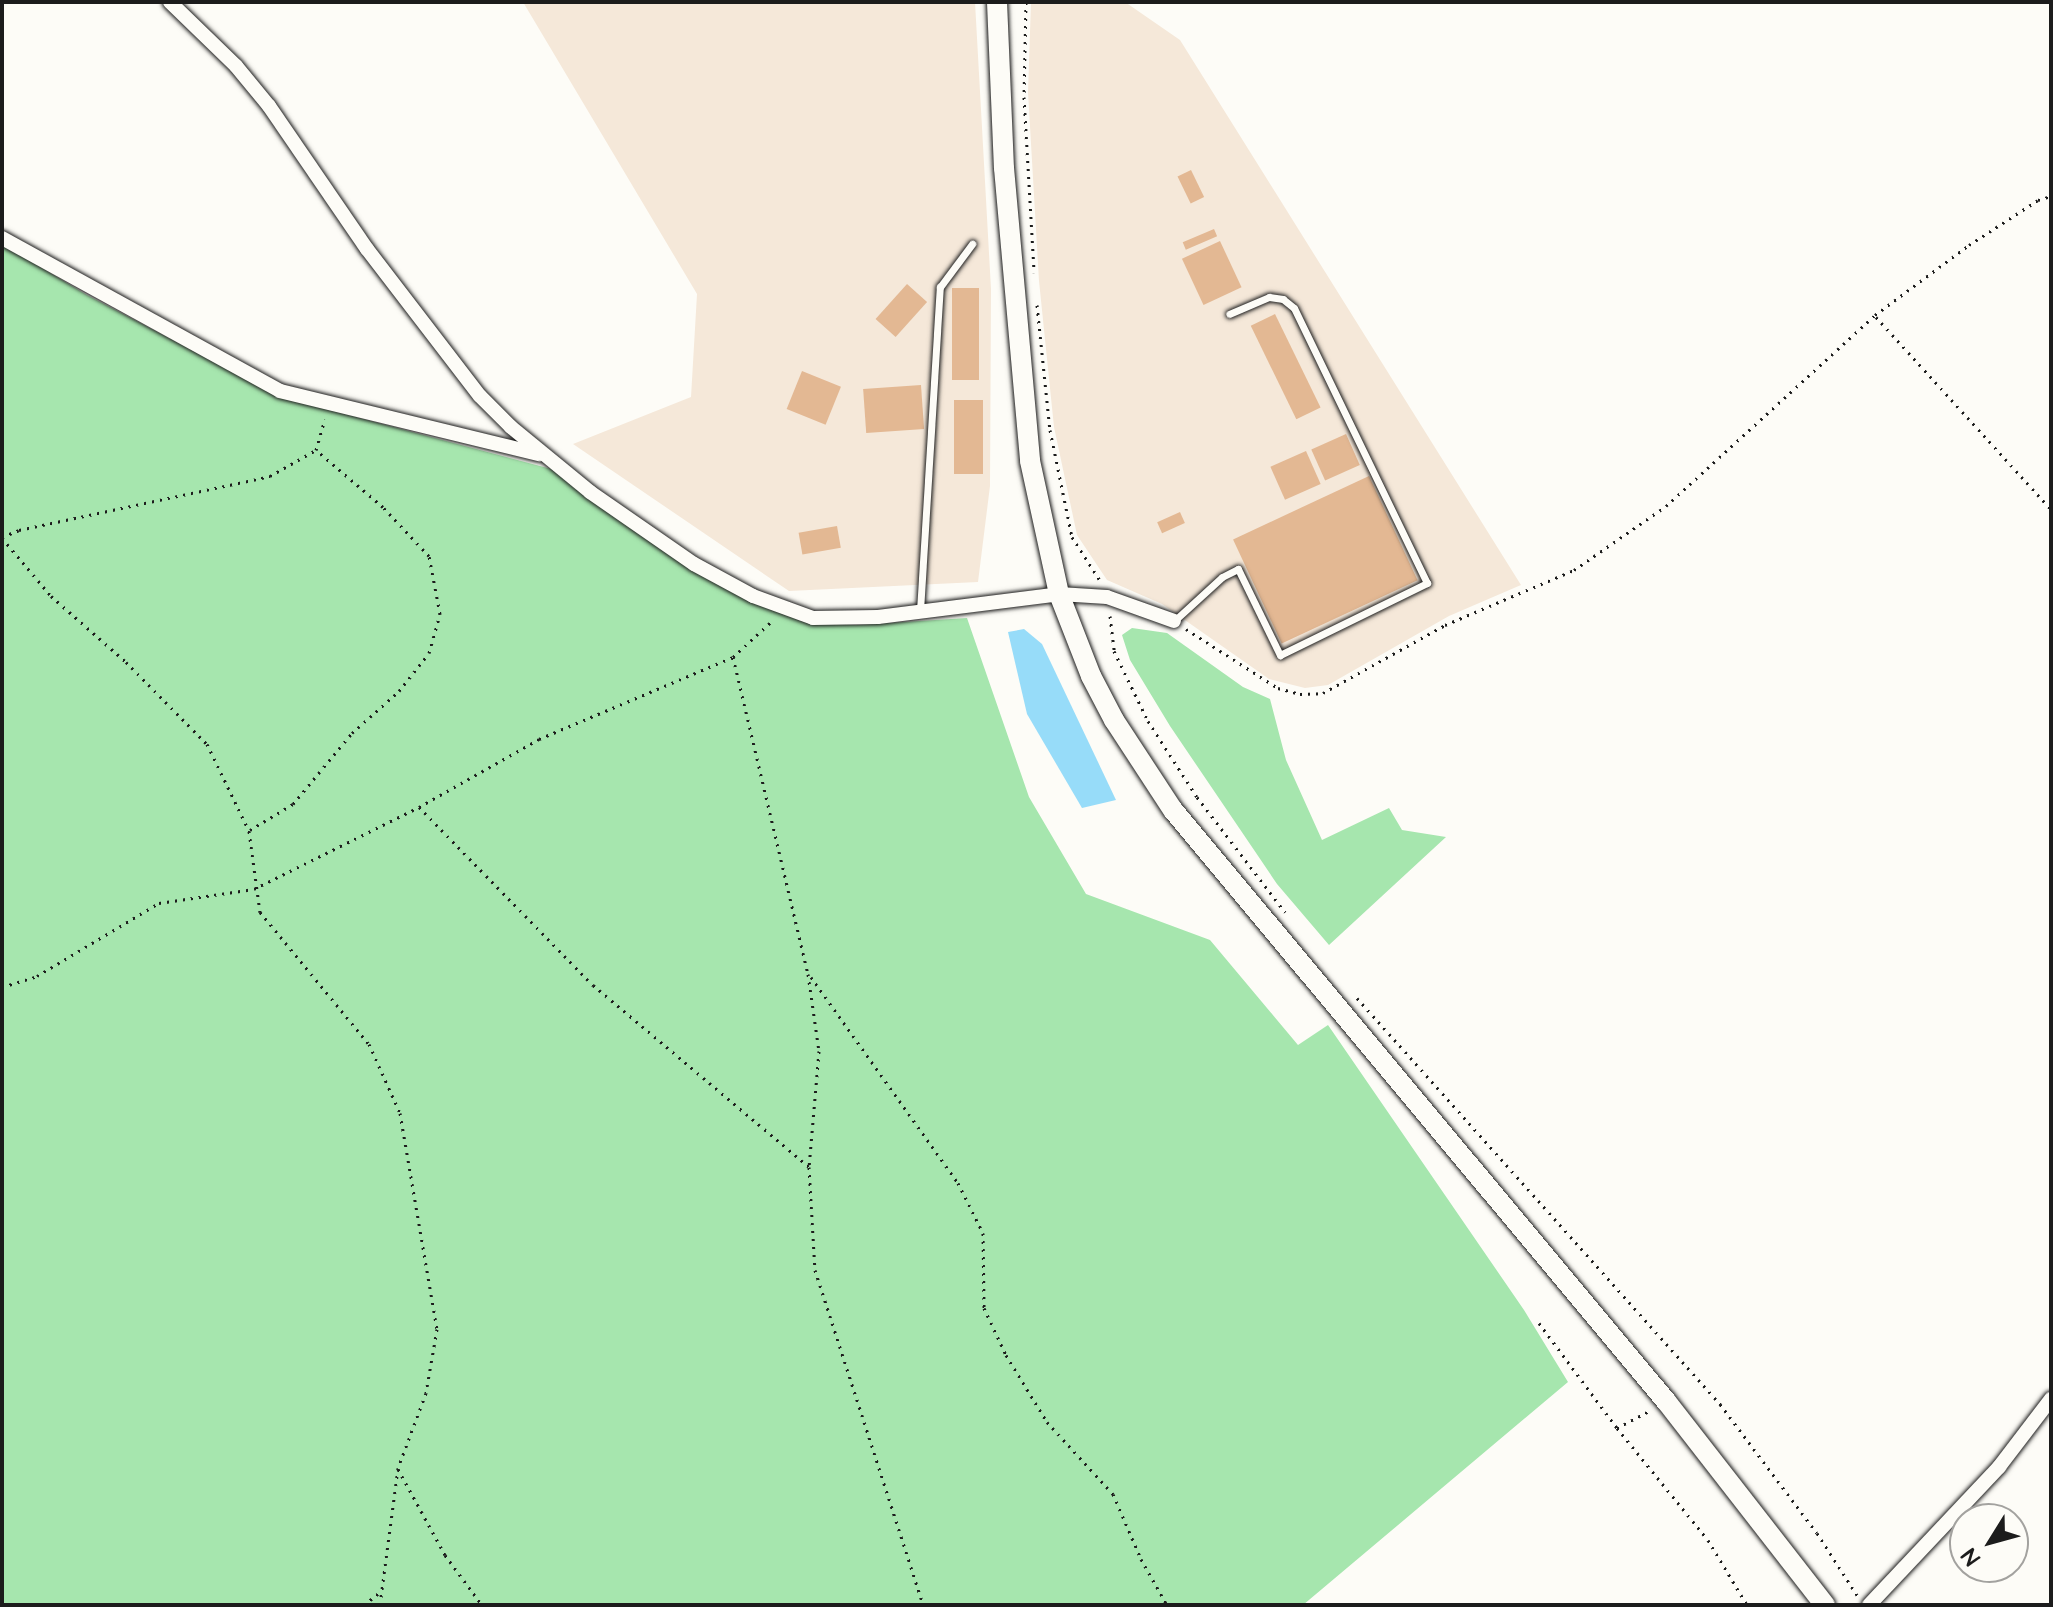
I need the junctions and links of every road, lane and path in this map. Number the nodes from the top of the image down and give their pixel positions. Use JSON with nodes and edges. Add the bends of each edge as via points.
{"nodes":[{"id":1,"x":170,"y":2,"type":"edge"},
{"id":2,"x":997,"y":2,"type":"edge"},
{"id":3,"x":1026,"y":2,"type":"edge"},
{"id":4,"x":2051,"y":196,"type":"edge"},
{"id":5,"x":2,"y":238,"type":"edge"},
{"id":6,"x":972,"y":244,"type":"dead end"},
{"id":7,"x":1035,"y":283,"type":"dead end"},
{"id":8,"x":1036,"y":298,"type":"dead end"},
{"id":9,"x":1229,"y":314,"type":"dead end"},
{"id":10,"x":1875,"y":315,"type":"junction"},
{"id":11,"x":329,"y":405,"type":"junction"},
{"id":12,"x":316,"y":450,"type":"junction"},
{"id":13,"x":543,"y":455,"type":"junction"},
{"id":14,"x":2051,"y":509,"type":"edge"},
{"id":15,"x":2,"y":538,"type":"edge"},
{"id":16,"x":1059,"y":594,"type":"junction"},
{"id":17,"x":1107,"y":597,"type":"junction"},
{"id":18,"x":785,"y":610,"type":"junction"},
{"id":19,"x":920,"y":613,"type":"junction"},
{"id":20,"x":1174,"y":621,"type":"junction"},
{"id":21,"x":733,"y":657,"type":"junction"},
{"id":22,"x":419,"y":807,"type":"junction"},
{"id":23,"x":249,"y":831,"type":"junction"},
{"id":24,"x":254,"y":889,"type":"junction"},
{"id":25,"x":1291,"y":919,"type":"dead end"},
{"id":26,"x":808,"y":974,"type":"junction"},
{"id":27,"x":2,"y":987,"type":"edge"},
{"id":28,"x":1351,"y":991,"type":"dead end"},
{"id":29,"x":809,"y":1167,"type":"junction"},
{"id":30,"x":1539,"y":1323,"type":"dead end"},
{"id":31,"x":2051,"y":1399,"type":"edge"},
{"id":32,"x":1666,"y":1401,"type":"junction"},
{"id":33,"x":1617,"y":1428,"type":"junction"},
{"id":34,"x":398,"y":1468,"type":"junction"},
{"id":35,"x":380,"y":1592,"type":"junction"},
{"id":36,"x":364,"y":1605,"type":"edge"},
{"id":37,"x":380,"y":1605,"type":"edge"},
{"id":38,"x":482,"y":1605,"type":"edge"},
{"id":39,"x":923,"y":1605,"type":"edge"},
{"id":40,"x":1167,"y":1605,"type":"edge"},
{"id":41,"x":1747,"y":1605,"type":"edge"},
{"id":42,"x":1825,"y":1605,"type":"edge"},
{"id":43,"x":1863,"y":1605,"type":"edge"},
{"id":44,"x":1869,"y":1605,"type":"edge"}],
"edges":[{"from":1,"to":13,"type":"street","via":[[269,106],[367,249],[480,396]]},
{"from":2,"to":16,"type":"main road","via":[[1004,168],[1030,461]]},
{"from":3,"to":7,"type":"path","via":[[1024,97]]},
{"from":4,"to":10,"type":"path","via":[[1969,245]]},
{"from":5,"to":11,"type":"street","via":[[280,391]]},
{"from":6,"to":19,"type":"lane","via":[[940,287]]},
{"from":8,"to":17,"type":"path","via":[[1050,430],[1072,537]]},
{"from":9,"to":20,"type":"lane","via":[[1269,297],[1294,308],[1427,583],[1280,655],[1238,569]]},
{"from":10,"to":14,"type":"path"},
{"from":10,"to":20,"type":"path","via":[[1666,506],[1598,556],[1445,625],[1342,685],[1323,693],[1278,688]]},
{"from":11,"to":12,"type":"path"},
{"from":11,"to":13,"type":"street"},
{"from":12,"to":15,"type":"path","via":[[270,476]]},
{"from":12,"to":23,"type":"path","via":[[383,507],[429,556],[440,614],[429,653],[399,691],[352,733],[293,804]]},
{"from":13,"to":18,"type":"street","via":[[642,531]]},
{"from":15,"to":23,"type":"path","via":[[51,596],[207,744]]},
{"from":16,"to":17,"type":"street"},
{"from":16,"to":19,"type":"street"},
{"from":16,"to":32,"type":"main road","via":[[1114,720],[1173,810]]},
{"from":17,"to":20,"type":"street"},
{"from":17,"to":25,"type":"path","via":[[1114,651],[1148,721],[1197,797]]},
{"from":18,"to":19,"type":"street","via":[[845,620]]},
{"from":18,"to":21,"type":"path"},
{"from":21,"to":22,"type":"path","via":[[539,739]]},
{"from":21,"to":26,"type":"path"},
{"from":22,"to":24,"type":"path"},
{"from":22,"to":29,"type":"path","via":[[593,985]]},
{"from":23,"to":24,"type":"path"},
{"from":24,"to":27,"type":"path","via":[[159,903],[37,976]]},
{"from":24,"to":34,"type":"path","via":[[260,912],[369,1044],[400,1113],[437,1329],[426,1393]]},
{"from":26,"to":29,"type":"path","via":[[819,1051]]},
{"from":26,"to":40,"type":"path","via":[[958,1183],[983,1233],[984,1308],[1006,1355],[1047,1422],[1113,1494]]},
{"from":28,"to":43,"type":"path","via":[[1720,1404],[1817,1533]]},
{"from":29,"to":39,"type":"path","via":[[815,1270]]},
{"from":30,"to":33,"type":"path"},
{"from":31,"to":44,"type":"street","via":[[1999,1467]]},
{"from":32,"to":33,"type":"path"},
{"from":32,"to":42,"type":"main road"},
{"from":33,"to":41,"type":"path","via":[[1708,1540]]},
{"from":34,"to":35,"type":"path"},
{"from":34,"to":38,"type":"path","via":[[445,1555]]},
{"from":35,"to":36,"type":"path"},
{"from":35,"to":37,"type":"path"}]}
